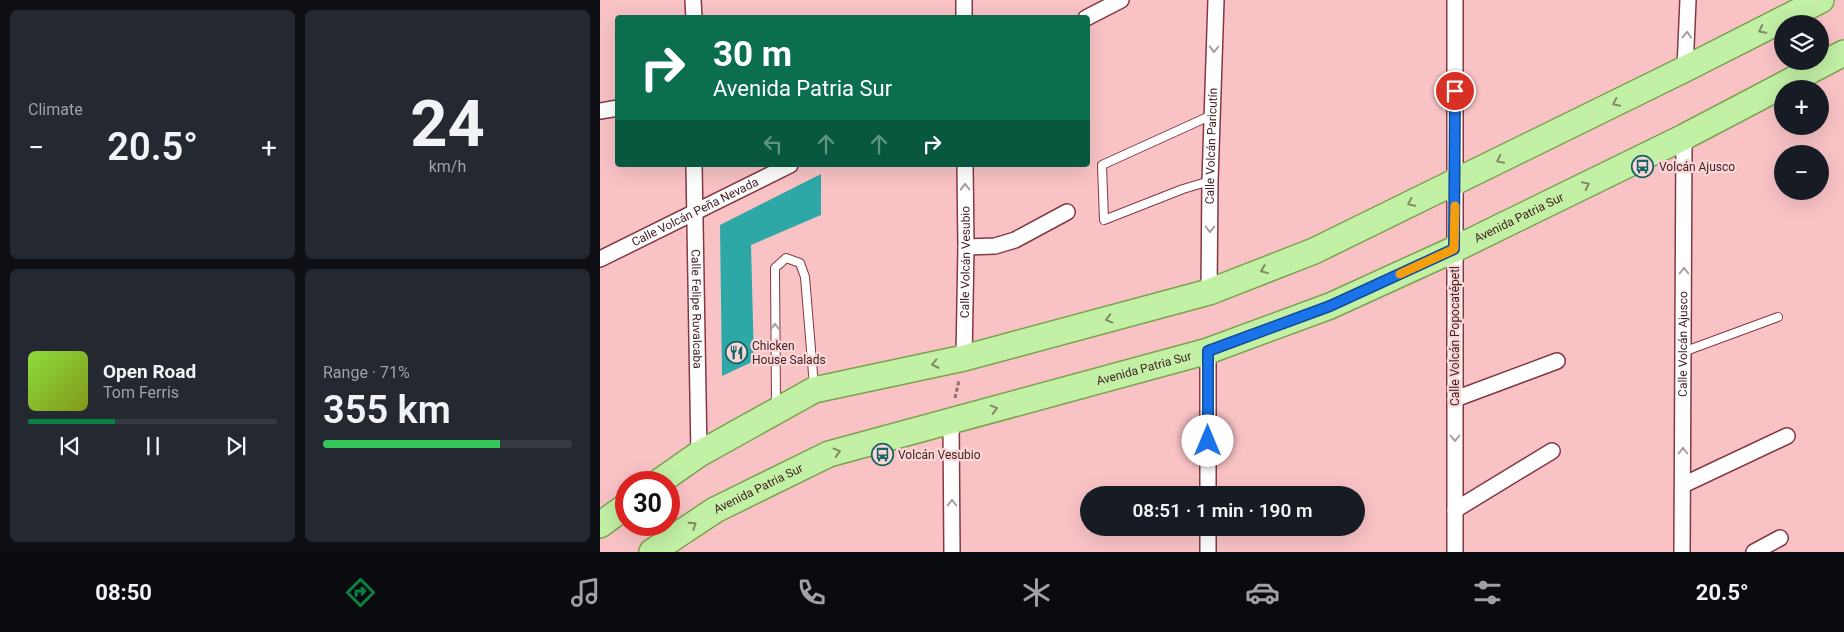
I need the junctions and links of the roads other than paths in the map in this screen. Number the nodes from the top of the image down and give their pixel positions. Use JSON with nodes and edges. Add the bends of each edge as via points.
{"nodes":[{"id":1,"x":694,"y":0,"type":"edge"},
{"id":2,"x":964,"y":0,"type":"edge"},
{"id":3,"x":1121,"y":0,"type":"edge"},
{"id":4,"x":1216,"y":0,"type":"edge"},
{"id":5,"x":1455,"y":0,"type":"edge"},
{"id":6,"x":1688,"y":0,"type":"edge"},
{"id":7,"x":1821,"y":0,"type":"edge"},
{"id":8,"x":694,"y":15,"type":"edge"},
{"id":9,"x":964,"y":15,"type":"edge"},
{"id":10,"x":1090,"y":16,"type":"edge"},
{"id":11,"x":1844,"y":54,"type":"edge"},
{"id":12,"x":1685,"y":69,"type":"junction"},
{"id":13,"x":615,"y":108,"type":"edge"},
{"id":14,"x":600,"y":111,"type":"edge"},
{"id":15,"x":1212,"y":115,"type":"junction"},
{"id":16,"x":1684,"y":137,"type":"junction"},
{"id":17,"x":694,"y":167,"type":"edge"},
{"id":18,"x":786,"y":167,"type":"edge"},
{"id":19,"x":965,"y":167,"type":"edge"},
{"id":20,"x":1210,"y":181,"type":"junction"},
{"id":21,"x":1455,"y":182,"type":"junction"},
{"id":22,"x":695,"y":212,"type":"junction"},
{"id":23,"x":1067,"y":212,"type":"dead end"},
{"id":24,"x":966,"y":246,"type":"junction"},
{"id":25,"x":1454,"y":249,"type":"junction"},
{"id":26,"x":600,"y":260,"type":"edge"},
{"id":27,"x":1209,"y":292,"type":"junction"},
{"id":28,"x":1778,"y":317,"type":"dead end"},
{"id":29,"x":1208,"y":351,"type":"junction"},
{"id":30,"x":1683,"y":352,"type":"junction"},
{"id":31,"x":964,"y":358,"type":"junction"},
{"id":32,"x":1557,"y":361,"type":"dead end"},
{"id":33,"x":814,"y":390,"type":"junction"},
{"id":34,"x":1454,"y":399,"type":"junction"},
{"id":35,"x":776,"y":411,"type":"junction"},
{"id":36,"x":951,"y":421,"type":"junction"},
{"id":37,"x":1787,"y":436,"type":"dead end"},
{"id":38,"x":1552,"y":451,"type":"dead end"},
{"id":39,"x":700,"y":454,"type":"junction"},
{"id":40,"x":675,"y":471,"type":"edge"},
{"id":41,"x":1683,"y":485,"type":"junction"},
{"id":42,"x":1208,"y":486,"type":"edge"},
{"id":43,"x":1455,"y":510,"type":"junction"},
{"id":44,"x":615,"y":514,"type":"edge"},
{"id":45,"x":600,"y":525,"type":"edge"},
{"id":46,"x":1208,"y":536,"type":"edge"},
{"id":47,"x":1780,"y":538,"type":"dead end"},
{"id":48,"x":652,"y":552,"type":"edge"},
{"id":49,"x":952,"y":552,"type":"edge"},
{"id":50,"x":1208,"y":552,"type":"edge"},
{"id":51,"x":1455,"y":552,"type":"edge"},
{"id":52,"x":1682,"y":552,"type":"edge"},
{"id":53,"x":1754,"y":552,"type":"edge"}],
"edges":[{"from":1,"to":8,"type":"street"},
{"from":2,"to":9,"type":"street"},
{"from":3,"to":10,"type":"street"},
{"from":4,"to":15,"type":"street","name":"Calle Volcán Paricutín","one_way":true},
{"from":5,"to":21,"type":"street","name":"Calle Volcán Popocatépetl"},
{"from":12,"to":6,"type":"street","one_way":true},
{"from":7,"to":12,"type":"main road","one_way":true},
{"from":11,"to":16,"type":"main road","name":"Avenida Patria Sur"},
{"from":12,"to":21,"type":"main road","one_way":true},
{"from":13,"to":14,"type":"street"},
{"from":15,"to":20,"type":"street","name":"Calle Volcán Paricutín"},
{"from":15,"to":20,"type":"lane","via":[[1102,165],[1104,220]]},
{"from":25,"to":16,"type":"main road","name":"Avenida Patria Sur","one_way":true},
{"from":30,"to":16,"type":"street","name":"Calle Volcán Ajusco","one_way":true},
{"from":17,"to":22,"type":"street","name":"Calle Felipe Ruvalcaba"},
{"from":18,"to":22,"type":"street","name":"Calle Volcán Peña Nevada"},
{"from":24,"to":19,"type":"street","name":"Calle Volcán Vesubio","one_way":true},
{"from":20,"to":27,"type":"street","name":"Calle Volcán Paricutín","one_way":true},
{"from":21,"to":25,"type":"street","name":"Calle Volcán Popocatépetl"},
{"from":21,"to":27,"type":"main road","one_way":true,"via":[[1314,251]]},
{"from":22,"to":26,"type":"street","name":"Calle Volcán Peña Nevada"},
{"from":22,"to":39,"type":"street","name":"Calle Felipe Ruvalcaba"},
{"from":23,"to":24,"type":"street","via":[[1015,240],[995,246]]},
{"from":24,"to":31,"type":"street","name":"Calle Volcán Vesubio"},
{"from":25,"to":29,"type":"main road","name":"Avenida Patria Sur","via":[[1330,306]]},
{"from":25,"to":34,"type":"street","name":"Calle Volcán Popocatépetl"},
{"from":27,"to":31,"type":"main road","one_way":true},
{"from":28,"to":30,"type":"lane"},
{"from":36,"to":29,"type":"main road","name":"Avenida Patria Sur","one_way":true},
{"from":29,"to":42,"type":"street"},
{"from":41,"to":30,"type":"street","name":"Calle Volcán Ajusco","one_way":true},
{"from":31,"to":33,"type":"main road","one_way":true},
{"from":32,"to":34,"type":"street"},
{"from":33,"to":35,"type":"main road"},
{"from":35,"to":33,"type":"lane","one_way":true,"via":[[775,268],[786,258],[800,263],[805,277]]},
{"from":34,"to":43,"type":"street","name":"Calle Volcán Popocatépetl","one_way":true},
{"from":35,"to":39,"type":"main road"},
{"from":48,"to":36,"type":"main road","name":"Avenida Patria Sur","one_way":true,"via":[[715,510],[829,454]]},
{"from":49,"to":36,"type":"street","one_way":true},
{"from":37,"to":41,"type":"street"},
{"from":38,"to":43,"type":"street"},
{"from":39,"to":40,"type":"main road"},
{"from":41,"to":52,"type":"street","name":"Calle Volcán Ajusco"},
{"from":43,"to":51,"type":"street","name":"Calle Volcán Popocatépetl"},
{"from":44,"to":45,"type":"main road"},
{"from":46,"to":50,"type":"street"},
{"from":47,"to":53,"type":"street"}]}
